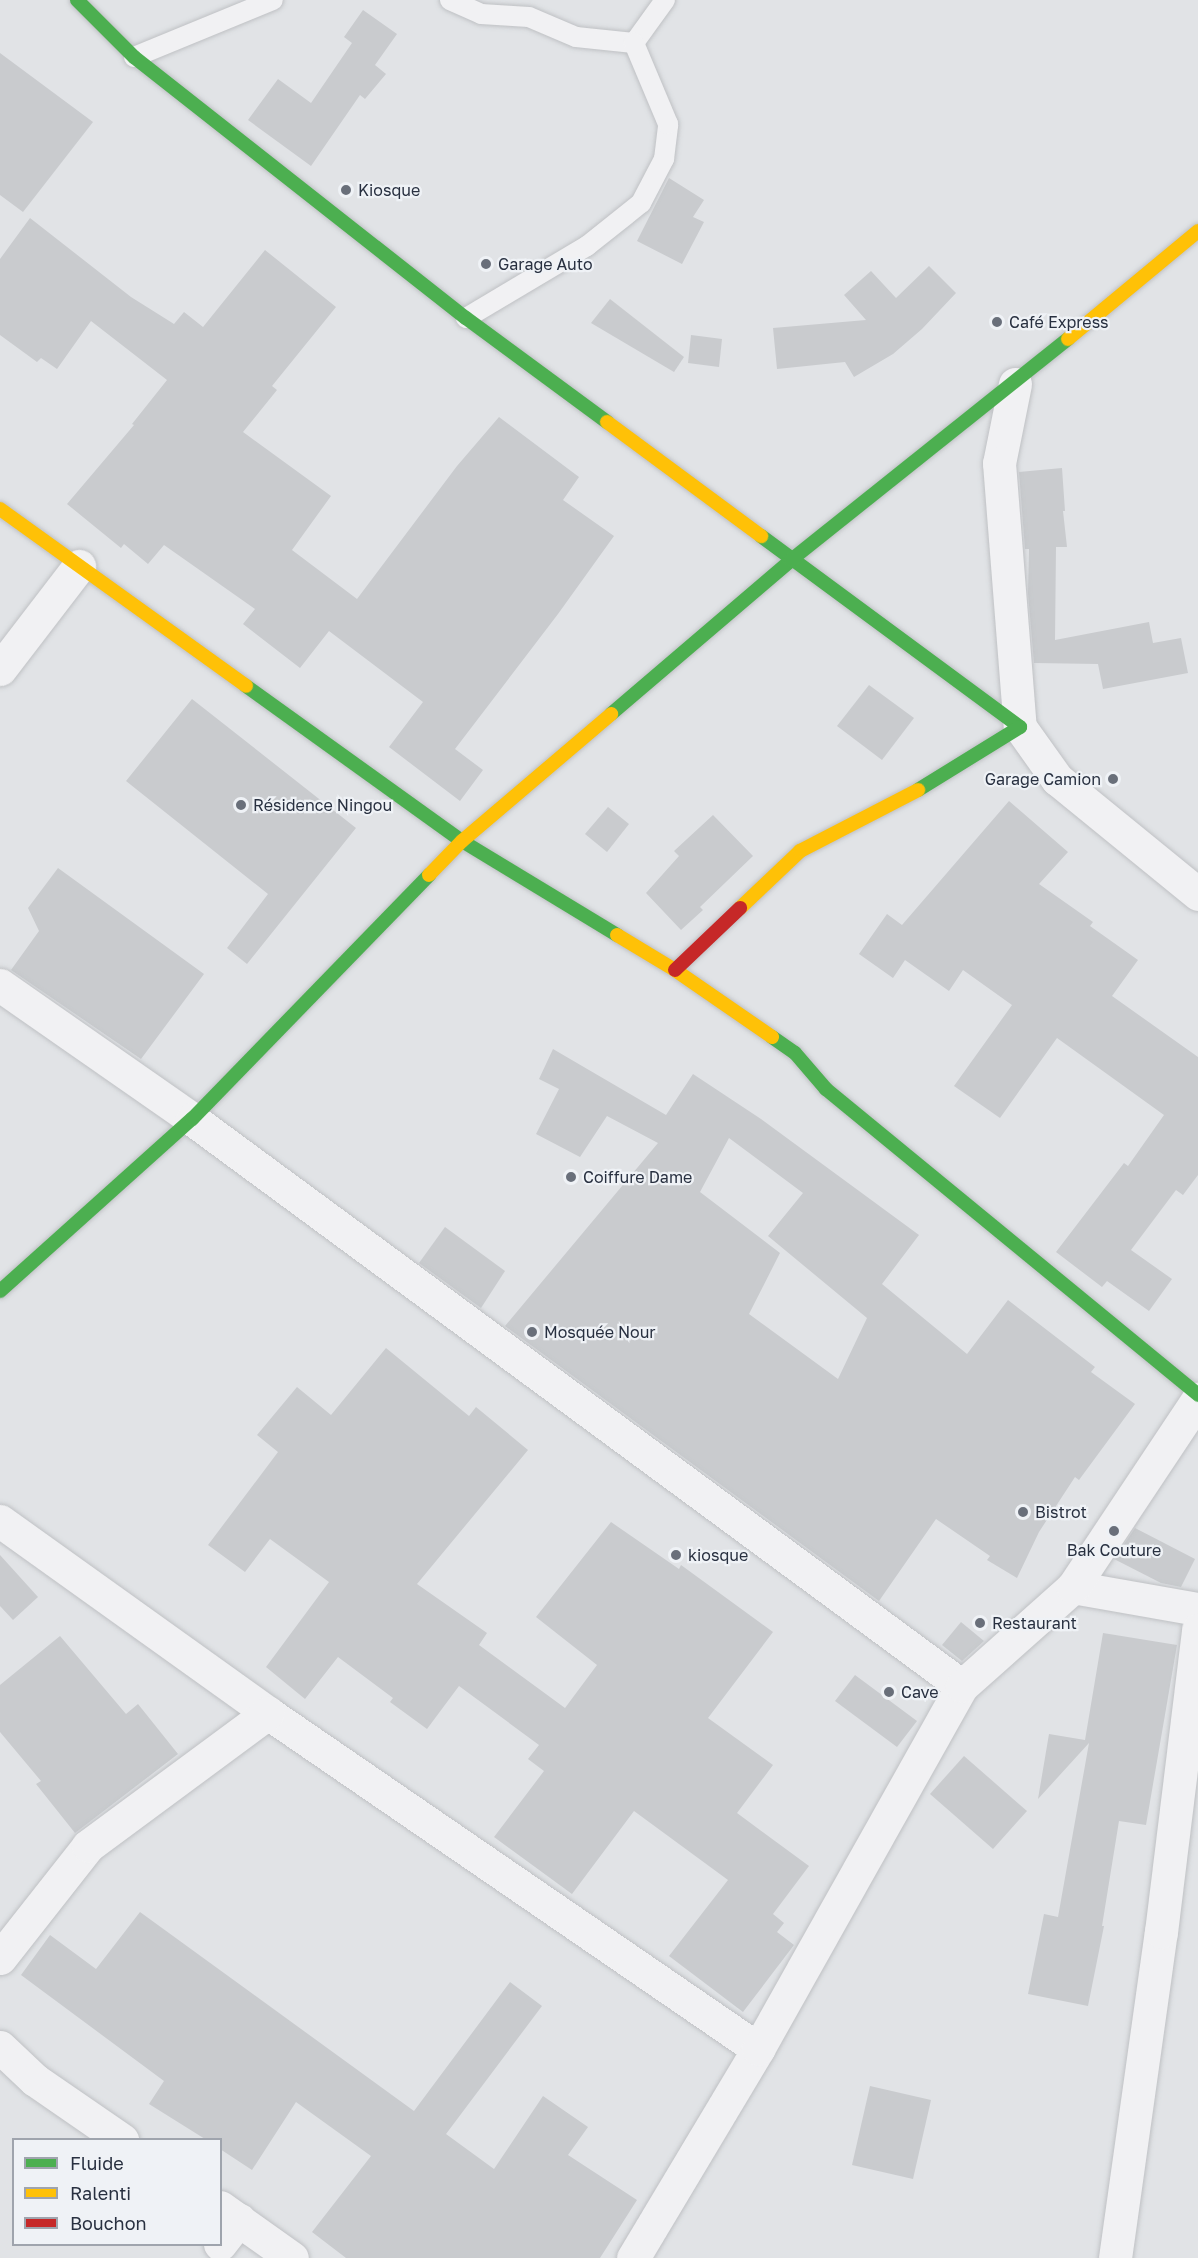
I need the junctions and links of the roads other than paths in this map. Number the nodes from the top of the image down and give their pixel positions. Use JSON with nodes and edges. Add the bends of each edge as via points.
{"nodes":[{"id":1,"x":77,"y":0,"type":"edge"},
{"id":2,"x":273,"y":0,"type":"edge"},
{"id":3,"x":450,"y":0,"type":"edge"},
{"id":4,"x":665,"y":0,"type":"edge"},
{"id":5,"x":634,"y":43,"type":"junction"},
{"id":6,"x":134,"y":57,"type":"junction"},
{"id":7,"x":1198,"y":231,"type":"edge"},
{"id":8,"x":466,"y":318,"type":"junction"},
{"id":9,"x":1015,"y":384,"type":"junction"},
{"id":10,"x":0,"y":509,"type":"edge"},
{"id":11,"x":791,"y":560,"type":"junction"},
{"id":12,"x":79,"y":566,"type":"junction"},
{"id":13,"x":0,"y":669,"type":"edge"},
{"id":14,"x":1020,"y":727,"type":"junction"},
{"id":15,"x":462,"y":841,"type":"junction"},
{"id":16,"x":1198,"y":894,"type":"edge"},
{"id":17,"x":675,"y":970,"type":"junction"},
{"id":18,"x":0,"y":985,"type":"edge"},
{"id":19,"x":192,"y":1119,"type":"junction"},
{"id":20,"x":0,"y":1291,"type":"edge"},
{"id":21,"x":1198,"y":1397,"type":"edge"},
{"id":22,"x":0,"y":1521,"type":"edge"},
{"id":23,"x":1073,"y":1587,"type":"junction"},
{"id":24,"x":1198,"y":1609,"type":"edge"},
{"id":25,"x":1198,"y":1629,"type":"edge"},
{"id":26,"x":962,"y":1686,"type":"junction"},
{"id":27,"x":268,"y":1713,"type":"junction"},
{"id":28,"x":0,"y":1958,"type":"edge"},
{"id":29,"x":0,"y":2047,"type":"edge"},
{"id":30,"x":758,"y":2049,"type":"junction"},
{"id":31,"x":121,"y":2138,"type":"edge"},
{"id":32,"x":225,"y":2229,"type":"edge"},
{"id":33,"x":292,"y":2258,"type":"edge"},
{"id":34,"x":633,"y":2258,"type":"edge"},
{"id":35,"x":1115,"y":2258,"type":"edge"}],
"edges":[{"from":1,"to":6,"type":"street"},
{"from":2,"to":6,"type":"lane"},
{"from":3,"to":5,"type":"lane","via":[[481,14],[529,17],[576,37]]},
{"from":4,"to":5,"type":"lane"},
{"from":5,"to":8,"type":"lane","via":[[668,124],[664,159],[641,203],[587,246]]},
{"from":6,"to":8,"type":"street"},
{"from":7,"to":9,"type":"street"},
{"from":8,"to":11,"type":"street"},
{"from":9,"to":11,"type":"street"},
{"from":9,"to":14,"type":"street","via":[[999,463]]},
{"from":10,"to":12,"type":"street"},
{"from":11,"to":14,"type":"street"},
{"from":11,"to":15,"type":"street"},
{"from":12,"to":13,"type":"street"},
{"from":12,"to":15,"type":"street"},
{"from":14,"to":16,"type":"street","via":[[1057,779]]},
{"from":14,"to":17,"type":"street","via":[[910,795],[800,851]]},
{"from":15,"to":17,"type":"street"},
{"from":15,"to":19,"type":"street"},
{"from":17,"to":21,"type":"street","via":[[795,1053],[826,1089]]},
{"from":18,"to":19,"type":"street"},
{"from":19,"to":20,"type":"street"},
{"from":19,"to":26,"type":"street"},
{"from":21,"to":23,"type":"street"},
{"from":22,"to":27,"type":"street"},
{"from":23,"to":24,"type":"street"},
{"from":23,"to":26,"type":"street"},
{"from":25,"to":35,"type":"street"},
{"from":26,"to":30,"type":"street"},
{"from":27,"to":28,"type":"street","via":[[88,1846]]},
{"from":27,"to":30,"type":"street"},
{"from":29,"to":31,"type":"street","via":[[35,2080]]},
{"from":30,"to":34,"type":"street"},
{"from":32,"to":33,"type":"street"}]}
